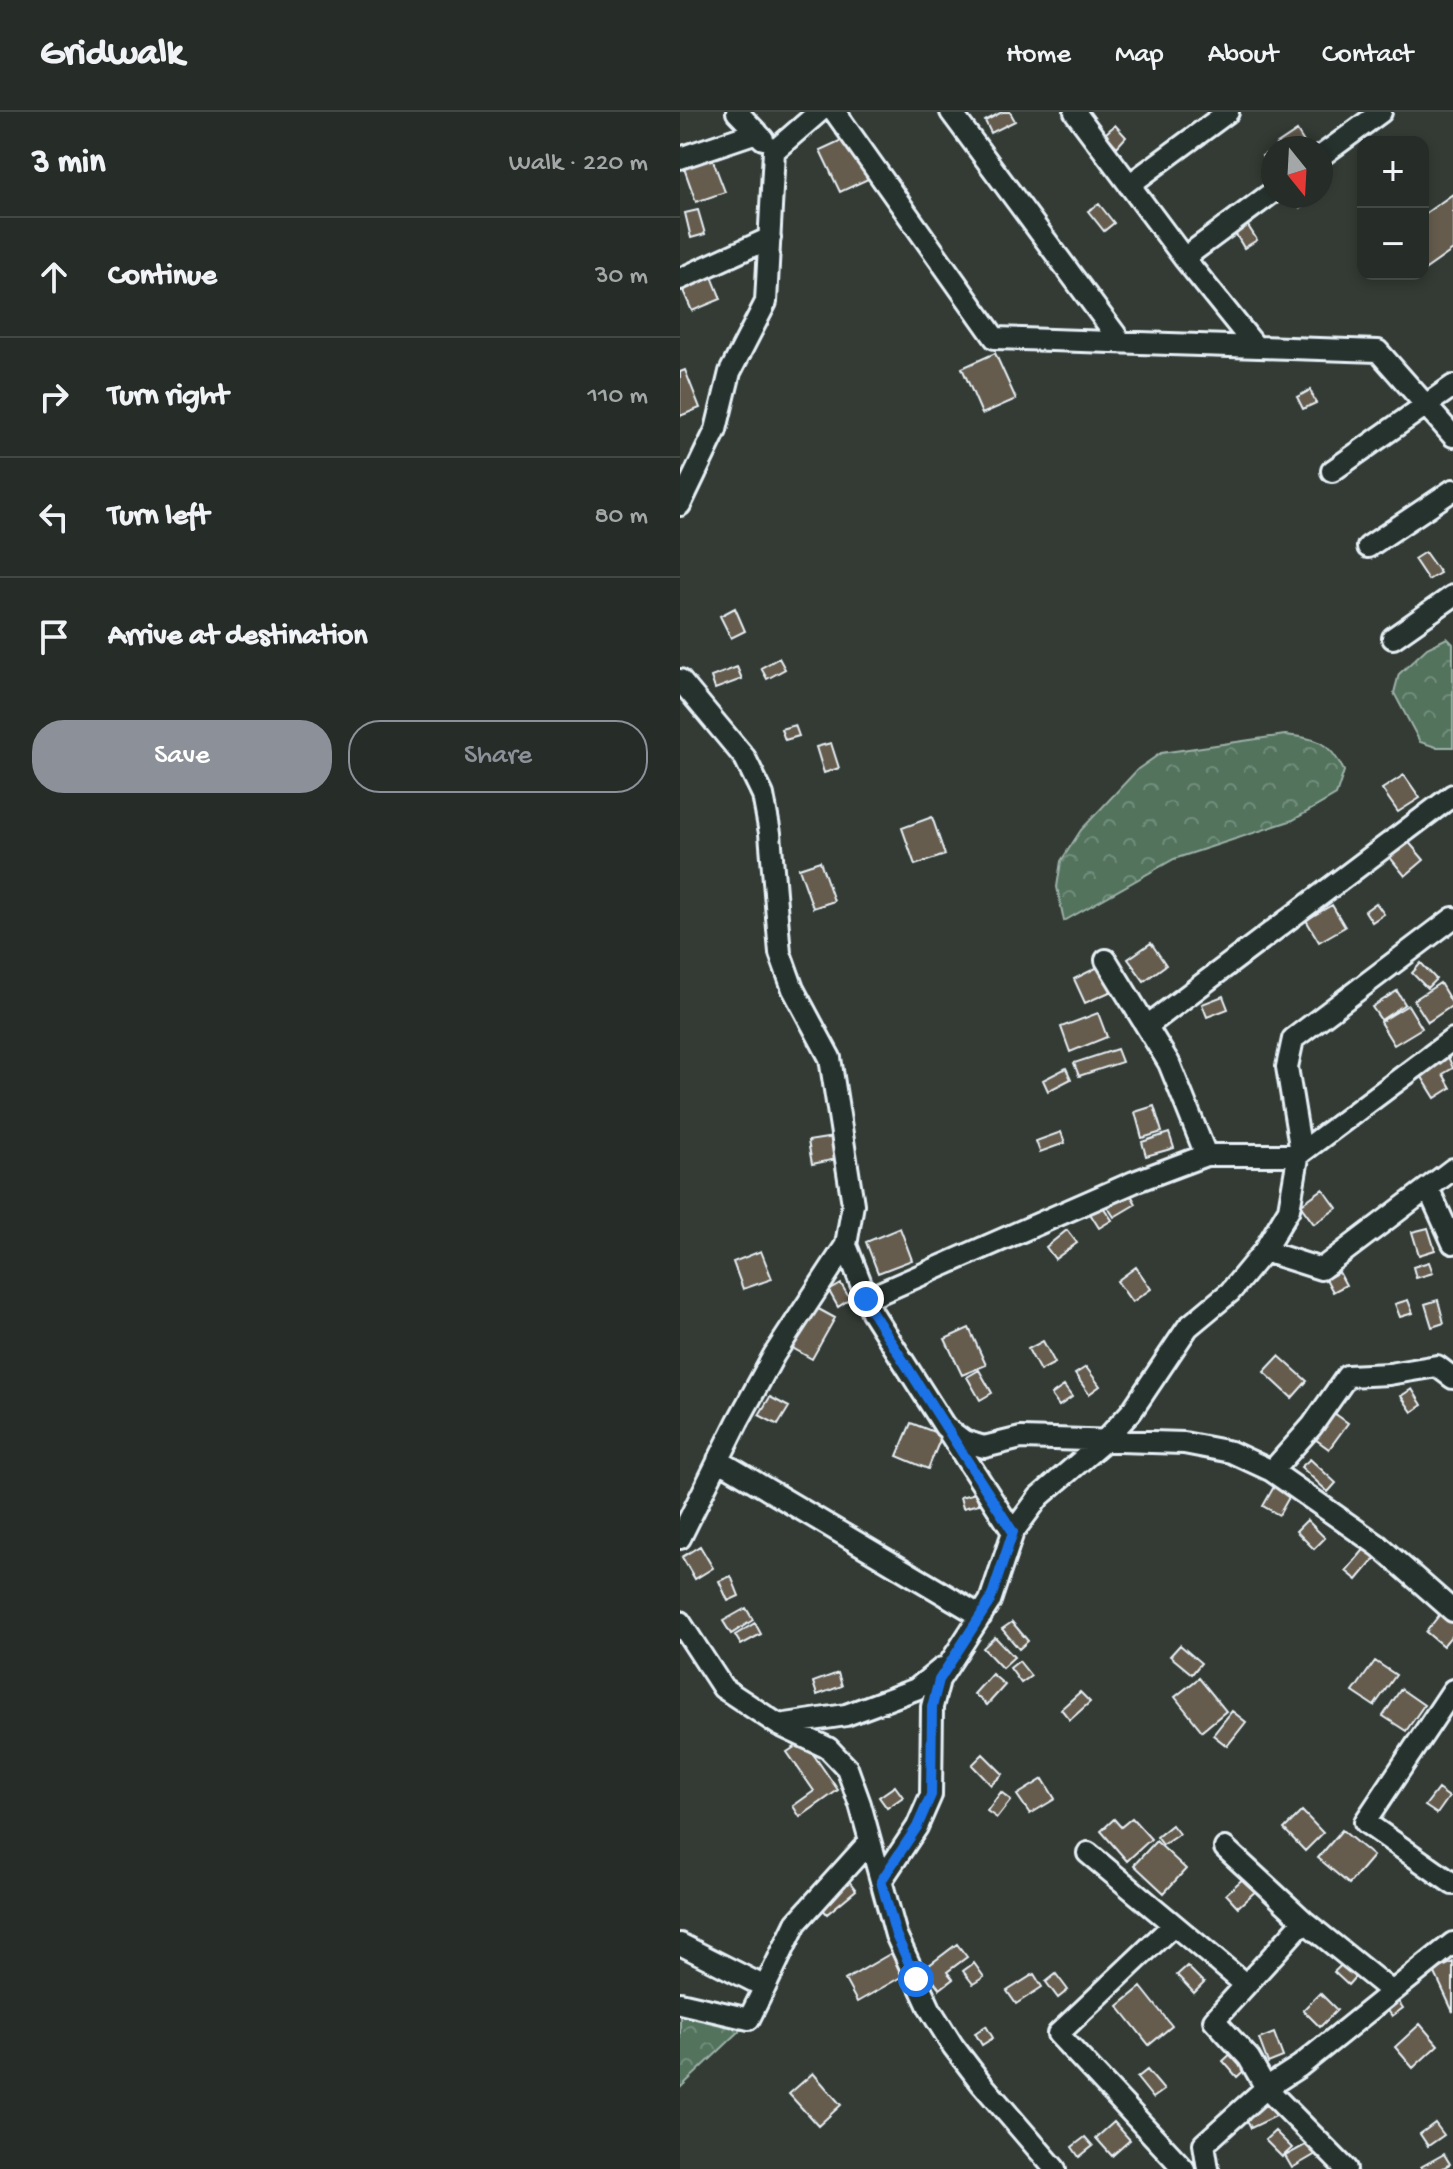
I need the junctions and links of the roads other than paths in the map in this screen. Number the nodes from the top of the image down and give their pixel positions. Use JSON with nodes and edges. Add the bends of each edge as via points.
{"nodes":[{"id":1,"x":737,"y":112,"type":"edge"},
{"id":2,"x":819,"y":112,"type":"edge"},
{"id":3,"x":835,"y":112,"type":"edge"},
{"id":4,"x":951,"y":112,"type":"edge"},
{"id":5,"x":1228,"y":112,"type":"edge"},
{"id":6,"x":1381,"y":112,"type":"edge"},
{"id":7,"x":1083,"y":115,"type":"edge"},
{"id":8,"x":757,"y":132,"type":"junction"},
{"id":9,"x":1333,"y":147,"type":"edge"},
{"id":10,"x":774,"y":151,"type":"junction"},
{"id":11,"x":680,"y":158,"type":"edge"},
{"id":12,"x":1129,"y":185,"type":"junction"},
{"id":13,"x":1261,"y":201,"type":"edge"},
{"id":14,"x":770,"y":238,"type":"junction"},
{"id":15,"x":1184,"y":258,"type":"junction"},
{"id":16,"x":680,"y":279,"type":"edge"},
{"id":17,"x":1121,"y":342,"type":"junction"},
{"id":18,"x":1255,"y":346,"type":"junction"},
{"id":19,"x":1453,"y":386,"type":"edge"},
{"id":20,"x":1426,"y":406,"type":"junction"},
{"id":21,"x":1453,"y":436,"type":"edge"},
{"id":22,"x":1332,"y":471,"type":"dead end"},
{"id":23,"x":1453,"y":490,"type":"edge"},
{"id":24,"x":680,"y":505,"type":"edge"},
{"id":25,"x":1368,"y":547,"type":"dead end"},
{"id":26,"x":1453,"y":596,"type":"edge"},
{"id":27,"x":1393,"y":638,"type":"dead end"},
{"id":28,"x":680,"y":680,"type":"edge"},
{"id":29,"x":1453,"y":795,"type":"edge"},
{"id":30,"x":1453,"y":918,"type":"edge"},
{"id":31,"x":1106,"y":960,"type":"dead end"},
{"id":32,"x":1147,"y":1026,"type":"junction"},
{"id":33,"x":1453,"y":1039,"type":"edge"},
{"id":34,"x":1206,"y":1155,"type":"junction"},
{"id":35,"x":1298,"y":1155,"type":"junction"},
{"id":36,"x":1453,"y":1169,"type":"edge"},
{"id":37,"x":1428,"y":1188,"type":"junction"},
{"id":38,"x":1453,"y":1243,"type":"edge"},
{"id":39,"x":846,"y":1245,"type":"junction"},
{"id":40,"x":1264,"y":1251,"type":"junction"},
{"id":41,"x":866,"y":1299,"type":"junction"},
{"id":42,"x":1453,"y":1378,"type":"edge"},
{"id":43,"x":945,"y":1427,"type":"junction"},
{"id":44,"x":1103,"y":1442,"type":"junction"},
{"id":45,"x":718,"y":1460,"type":"junction"},
{"id":46,"x":1272,"y":1471,"type":"junction"},
{"id":47,"x":1013,"y":1532,"type":"junction"},
{"id":48,"x":680,"y":1538,"type":"edge"},
{"id":49,"x":1453,"y":1611,"type":"edge"},
{"id":50,"x":981,"y":1616,"type":"junction"},
{"id":51,"x":680,"y":1622,"type":"edge"},
{"id":52,"x":950,"y":1662,"type":"junction"},
{"id":53,"x":1453,"y":1690,"type":"edge"},
{"id":54,"x":779,"y":1725,"type":"junction"},
{"id":55,"x":870,"y":1841,"type":"junction"},
{"id":56,"x":1225,"y":1848,"type":"dead end"},
{"id":57,"x":1088,"y":1853,"type":"dead end"},
{"id":58,"x":881,"y":1881,"type":"junction"},
{"id":59,"x":1453,"y":1884,"type":"edge"},
{"id":60,"x":1304,"y":1921,"type":"junction"},
{"id":61,"x":1172,"y":1926,"type":"junction"},
{"id":62,"x":1453,"y":1943,"type":"edge"},
{"id":63,"x":680,"y":1944,"type":"edge"},
{"id":64,"x":1246,"y":1985,"type":"junction"},
{"id":65,"x":765,"y":1987,"type":"junction"},
{"id":66,"x":1392,"y":1992,"type":"junction"},
{"id":67,"x":680,"y":2003,"type":"edge"},
{"id":68,"x":1266,"y":2088,"type":"junction"},
{"id":69,"x":1055,"y":2169,"type":"edge"},
{"id":70,"x":1184,"y":2169,"type":"edge"},
{"id":71,"x":1208,"y":2169,"type":"edge"},
{"id":72,"x":1346,"y":2169,"type":"edge"}],
"edges":[{"from":1,"to":8,"type":"street"},
{"from":2,"to":10,"type":"street"},
{"from":3,"to":17,"type":"street","via":[[995,338]]},
{"from":4,"to":17,"type":"street"},
{"from":5,"to":12,"type":"street"},
{"from":6,"to":9,"type":"street"},
{"from":7,"to":12,"type":"street"},
{"from":8,"to":10,"type":"street"},
{"from":8,"to":11,"type":"street"},
{"from":10,"to":14,"type":"street"},
{"from":12,"to":15,"type":"street"},
{"from":13,"to":15,"type":"street"},
{"from":14,"to":16,"type":"street"},
{"from":14,"to":24,"type":"street","via":[[766,302],[730,372],[716,430]]},
{"from":15,"to":18,"type":"street"},
{"from":17,"to":18,"type":"street"},
{"from":18,"to":20,"type":"street","via":[[1378,351]]},
{"from":19,"to":20,"type":"street"},
{"from":20,"to":21,"type":"street"},
{"from":20,"to":22,"type":"street"},
{"from":23,"to":25,"type":"street"},
{"from":26,"to":27,"type":"street"},
{"from":28,"to":39,"type":"street","via":[[745,758],[763,795],[780,953],[830,1058],[853,1204]]},
{"from":29,"to":32,"type":"street"},
{"from":30,"to":35,"type":"street","via":[[1293,1039],[1287,1067]]},
{"from":31,"to":32,"type":"street"},
{"from":32,"to":34,"type":"street","via":[[1169,1063]]},
{"from":33,"to":35,"type":"street"},
{"from":34,"to":35,"type":"street"},
{"from":34,"to":41,"type":"street"},
{"from":35,"to":40,"type":"street","via":[[1289,1209]]},
{"from":36,"to":37,"type":"street"},
{"from":37,"to":38,"type":"street"},
{"from":37,"to":40,"type":"street","via":[[1321,1269]]},
{"from":39,"to":41,"type":"street"},
{"from":39,"to":45,"type":"street","via":[[774,1355]]},
{"from":40,"to":44,"type":"street","via":[[1230,1292],[1188,1327],[1131,1412]]},
{"from":41,"to":43,"type":"street"},
{"from":42,"to":46,"type":"street","via":[[1437,1366],[1347,1376]]},
{"from":43,"to":44,"type":"street","via":[[984,1447],[1021,1438]]},
{"from":43,"to":47,"type":"street"},
{"from":44,"to":46,"type":"street","via":[[1184,1443],[1231,1452]]},
{"from":44,"to":47,"type":"street","via":[[1039,1497]]},
{"from":45,"to":48,"type":"street"},
{"from":45,"to":50,"type":"street"},
{"from":46,"to":49,"type":"street","via":[[1379,1546]]},
{"from":47,"to":50,"type":"street"},
{"from":50,"to":52,"type":"street"},
{"from":51,"to":54,"type":"street","via":[[723,1688]]},
{"from":52,"to":54,"type":"street","via":[[916,1689],[846,1715]]},
{"from":52,"to":58,"type":"street","via":[[932,1707],[931,1795]]},
{"from":53,"to":59,"type":"street","via":[[1365,1822]]},
{"from":54,"to":55,"type":"street","via":[[828,1748],[847,1768]]},
{"from":55,"to":58,"type":"street"},
{"from":55,"to":65,"type":"street","via":[[796,1923]]},
{"from":56,"to":60,"type":"street"},
{"from":57,"to":61,"type":"street"},
{"from":58,"to":69,"type":"street","via":[[896,1935],[930,2009],[982,2084]]},
{"from":60,"to":64,"type":"street"},
{"from":60,"to":66,"type":"street"},
{"from":61,"to":64,"type":"street"},
{"from":61,"to":70,"type":"street","via":[[1058,2034]]},
{"from":62,"to":66,"type":"street"},
{"from":63,"to":65,"type":"street"},
{"from":64,"to":68,"type":"street","via":[[1214,2020],[1249,2058]]},
{"from":65,"to":67,"type":"street","via":[[749,2019]]},
{"from":66,"to":68,"type":"street"},
{"from":68,"to":71,"type":"street","via":[[1204,2144]]},
{"from":68,"to":72,"type":"street"}]}
